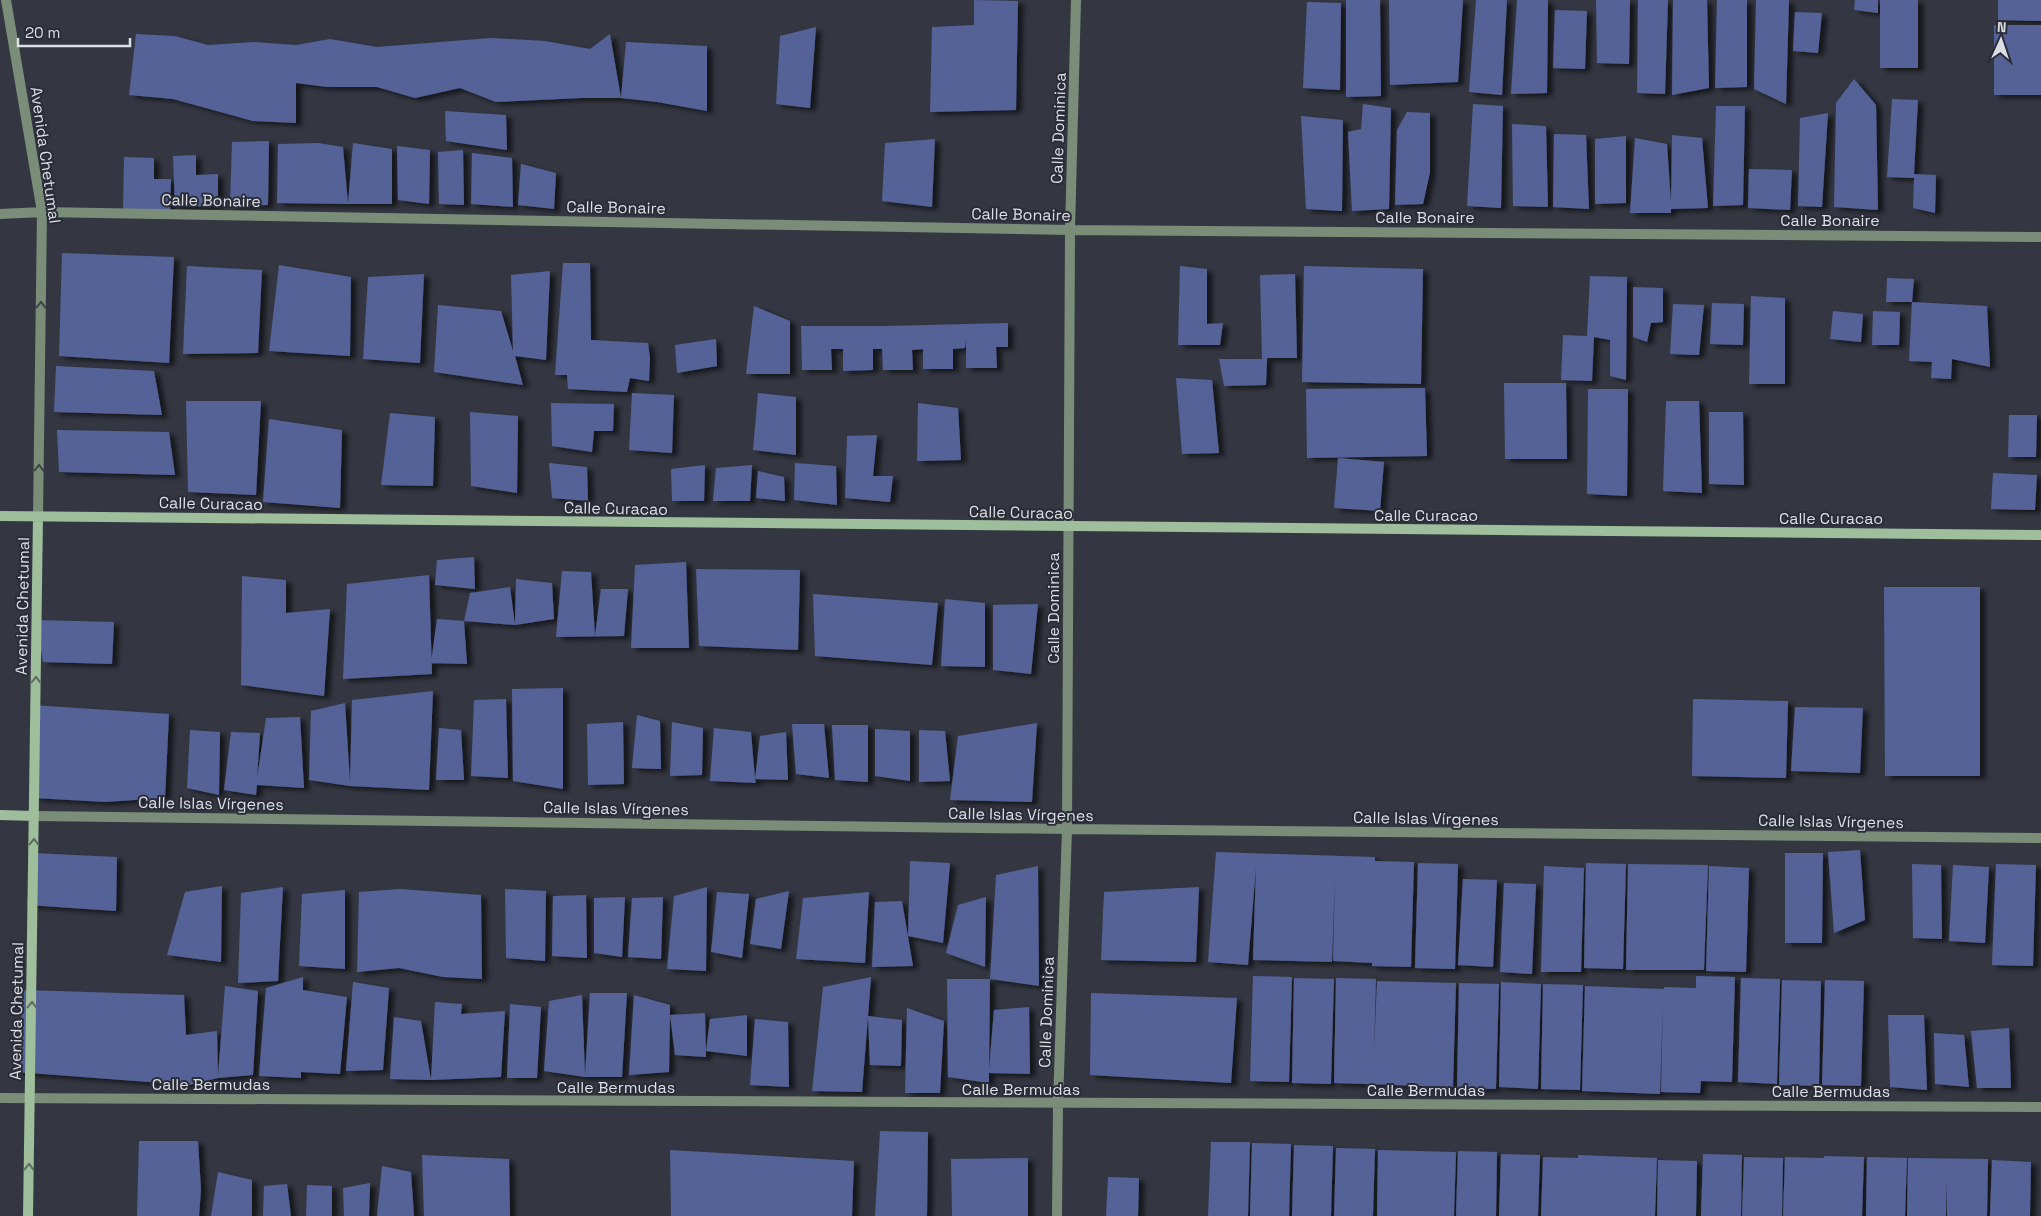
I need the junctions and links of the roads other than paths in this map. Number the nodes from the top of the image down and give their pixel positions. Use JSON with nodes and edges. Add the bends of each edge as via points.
{"nodes":[{"id":1,"x":6,"y":0,"type":"edge"},
{"id":2,"x":1076,"y":0,"type":"edge"},
{"id":3,"x":42,"y":212,"type":"junction"},
{"id":4,"x":0,"y":214,"type":"edge"},
{"id":5,"x":1070,"y":230,"type":"junction"},
{"id":6,"x":2041,"y":237,"type":"edge"},
{"id":7,"x":0,"y":516,"type":"edge"},
{"id":8,"x":38,"y":517,"type":"junction"},
{"id":9,"x":1069,"y":527,"type":"junction"},
{"id":10,"x":2041,"y":535,"type":"edge"},
{"id":11,"x":0,"y":815,"type":"edge"},
{"id":12,"x":34,"y":816,"type":"junction"},
{"id":13,"x":1067,"y":829,"type":"junction"},
{"id":14,"x":2041,"y":838,"type":"edge"},
{"id":15,"x":0,"y":1098,"type":"edge"},
{"id":16,"x":30,"y":1098,"type":"junction"},
{"id":17,"x":1058,"y":1104,"type":"junction"},
{"id":18,"x":2041,"y":1107,"type":"edge"},
{"id":19,"x":28,"y":1216,"type":"edge"},
{"id":20,"x":1057,"y":1216,"type":"edge"}],
"edges":[{"from":1,"to":3,"type":"street","name":"Avenida Chetumal"},
{"from":2,"to":5,"type":"street","name":"Calle Dominica"},
{"from":3,"to":4,"type":"street","name":"Calle Bonaire"},
{"from":3,"to":5,"type":"street","name":"Calle Bonaire"},
{"from":8,"to":3,"type":"street","name":"Avenida Chetumal","one_way":true},
{"from":5,"to":6,"type":"street","name":"Calle Bonaire"},
{"from":5,"to":9,"type":"street","name":"Calle Dominica"},
{"from":7,"to":8,"type":"main road","name":"Calle Curacao"},
{"from":8,"to":9,"type":"main road","name":"Calle Curacao"},
{"from":12,"to":8,"type":"main road","name":"Avenida Chetumal","one_way":true},
{"from":9,"to":10,"type":"main road","name":"Calle Curacao"},
{"from":9,"to":13,"type":"street","name":"Calle Dominica"},
{"from":11,"to":12,"type":"main road","name":"Calle Islas Vírgenes"},
{"from":12,"to":13,"type":"street","name":"Calle Islas Vírgenes"},
{"from":16,"to":12,"type":"main road","name":"Avenida Chetumal","one_way":true},
{"from":13,"to":14,"type":"street","name":"Calle Islas Vírgenes"},
{"from":13,"to":17,"type":"street","name":"Calle Dominica"},
{"from":15,"to":16,"type":"street","name":"Calle Bermudas"},
{"from":16,"to":17,"type":"street","name":"Calle Bermudas"},
{"from":19,"to":16,"type":"main road","name":"Avenida Chetumal","one_way":true},
{"from":17,"to":18,"type":"street","name":"Calle Bermudas"},
{"from":17,"to":20,"type":"street","name":"Calle Dominica"}]}
